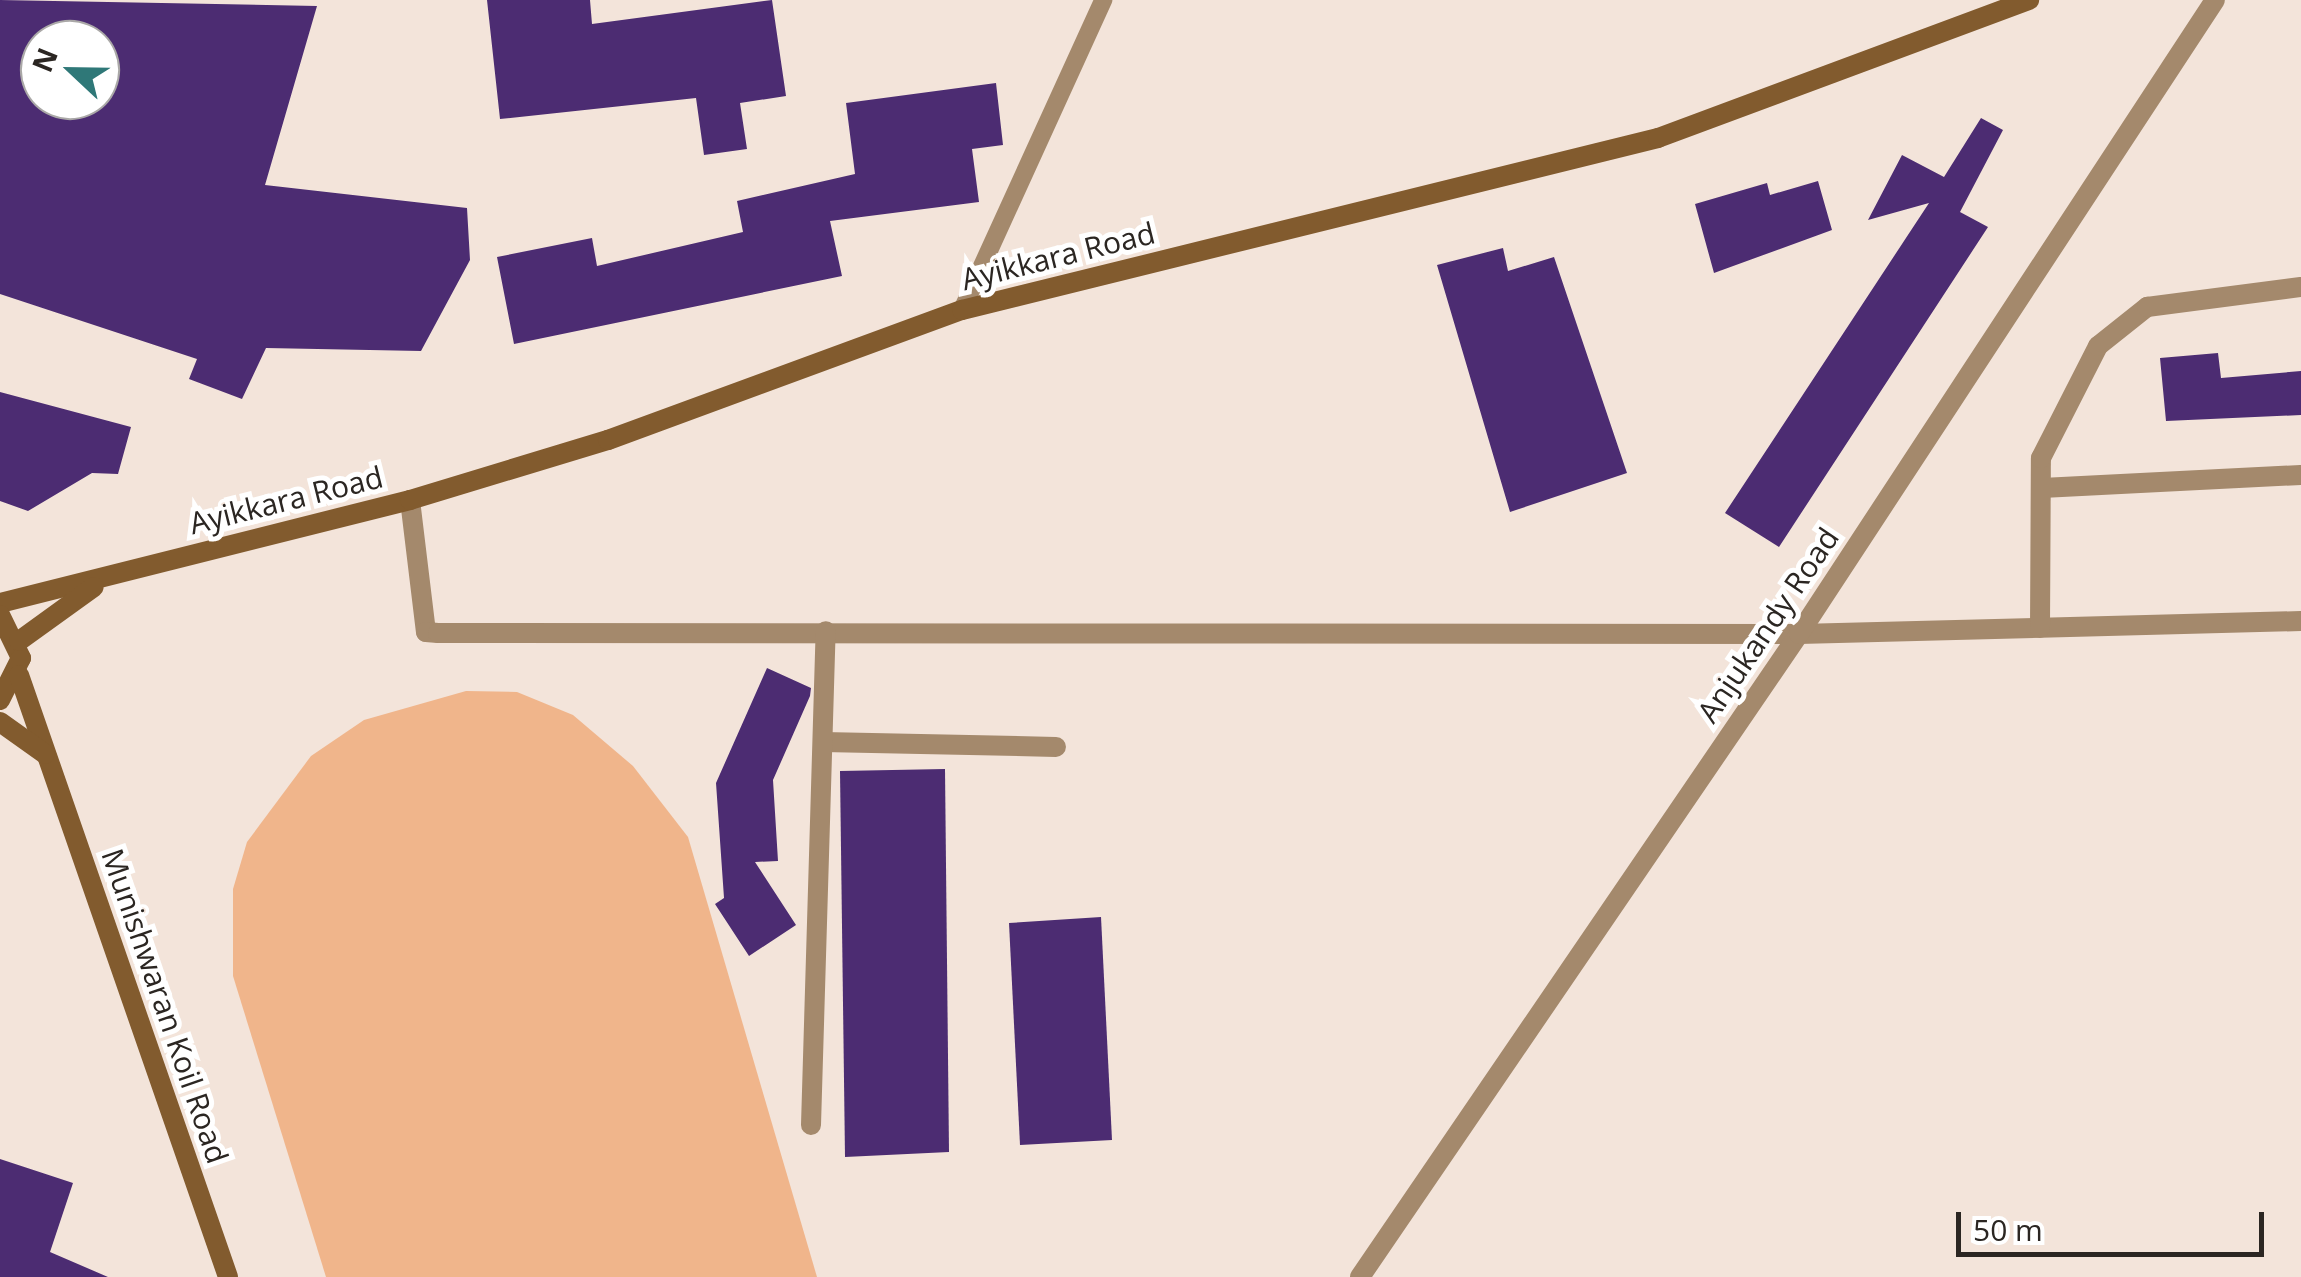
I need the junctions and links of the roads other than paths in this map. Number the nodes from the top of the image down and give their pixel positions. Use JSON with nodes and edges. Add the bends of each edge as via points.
{"nodes":[{"id":1,"x":1103,"y":0,"type":"edge"},
{"id":2,"x":2029,"y":0,"type":"edge"},
{"id":3,"x":2215,"y":0,"type":"edge"},
{"id":4,"x":2301,"y":288,"type":"edge"},
{"id":5,"x":962,"y":310,"type":"junction"},
{"id":6,"x":2301,"y":475,"type":"edge"},
{"id":7,"x":2042,"y":488,"type":"junction"},
{"id":8,"x":410,"y":500,"type":"junction"},
{"id":9,"x":104,"y":580,"type":"junction"},
{"id":10,"x":0,"y":603,"type":"edge"},
{"id":11,"x":0,"y":616,"type":"edge"},
{"id":12,"x":2301,"y":621,"type":"edge"},
{"id":13,"x":2040,"y":628,"type":"junction"},
{"id":14,"x":826,"y":631,"type":"junction"},
{"id":15,"x":1800,"y":634,"type":"junction"},
{"id":16,"x":19,"y":641,"type":"junction"},
{"id":17,"x":19,"y":675,"type":"junction"},
{"id":18,"x":0,"y":700,"type":"edge"},
{"id":19,"x":0,"y":722,"type":"edge"},
{"id":20,"x":823,"y":742,"type":"junction"},
{"id":21,"x":1056,"y":747,"type":"dead end"},
{"id":22,"x":45,"y":754,"type":"junction"},
{"id":23,"x":811,"y":1125,"type":"dead end"},
{"id":24,"x":228,"y":1277,"type":"edge"},
{"id":25,"x":1360,"y":1277,"type":"edge"}],
"edges":[{"from":1,"to":5,"type":"lane"},
{"from":2,"to":5,"type":"main road","name":"Ayikkara Road","via":[[1658,138]]},
{"from":3,"to":15,"type":"street","name":"Anjukandy Road"},
{"from":4,"to":7,"type":"street","via":[[2147,307],[2098,346],[2060,410],[2041,458]]},
{"from":5,"to":8,"type":"main road","name":"Ayikkara Road","via":[[787,379]]},
{"from":6,"to":7,"type":"street"},
{"from":7,"to":13,"type":"street"},
{"from":8,"to":9,"type":"main road","name":"Ayikkara Road"},
{"from":8,"to":14,"type":"street","via":[[426,632]]},
{"from":9,"to":10,"type":"main road","name":"Ayikkara Road"},
{"from":9,"to":16,"type":"main road","name":"Ayikkara Road"},
{"from":11,"to":16,"type":"main road"},
{"from":12,"to":13,"type":"street"},
{"from":13,"to":15,"type":"street"},
{"from":14,"to":15,"type":"street"},
{"from":14,"to":20,"type":"street"},
{"from":15,"to":25,"type":"street","name":"Anjukandy Road"},
{"from":16,"to":17,"type":"main road","name":"Munishwaran Koil Road"},
{"from":17,"to":18,"type":"main road"},
{"from":17,"to":22,"type":"main road","name":"Munishwaran Koil Road"},
{"from":19,"to":22,"type":"main road"},
{"from":20,"to":21,"type":"street"},
{"from":20,"to":23,"type":"street"},
{"from":22,"to":24,"type":"main road","name":"Munishwaran Koil Road"}]}
